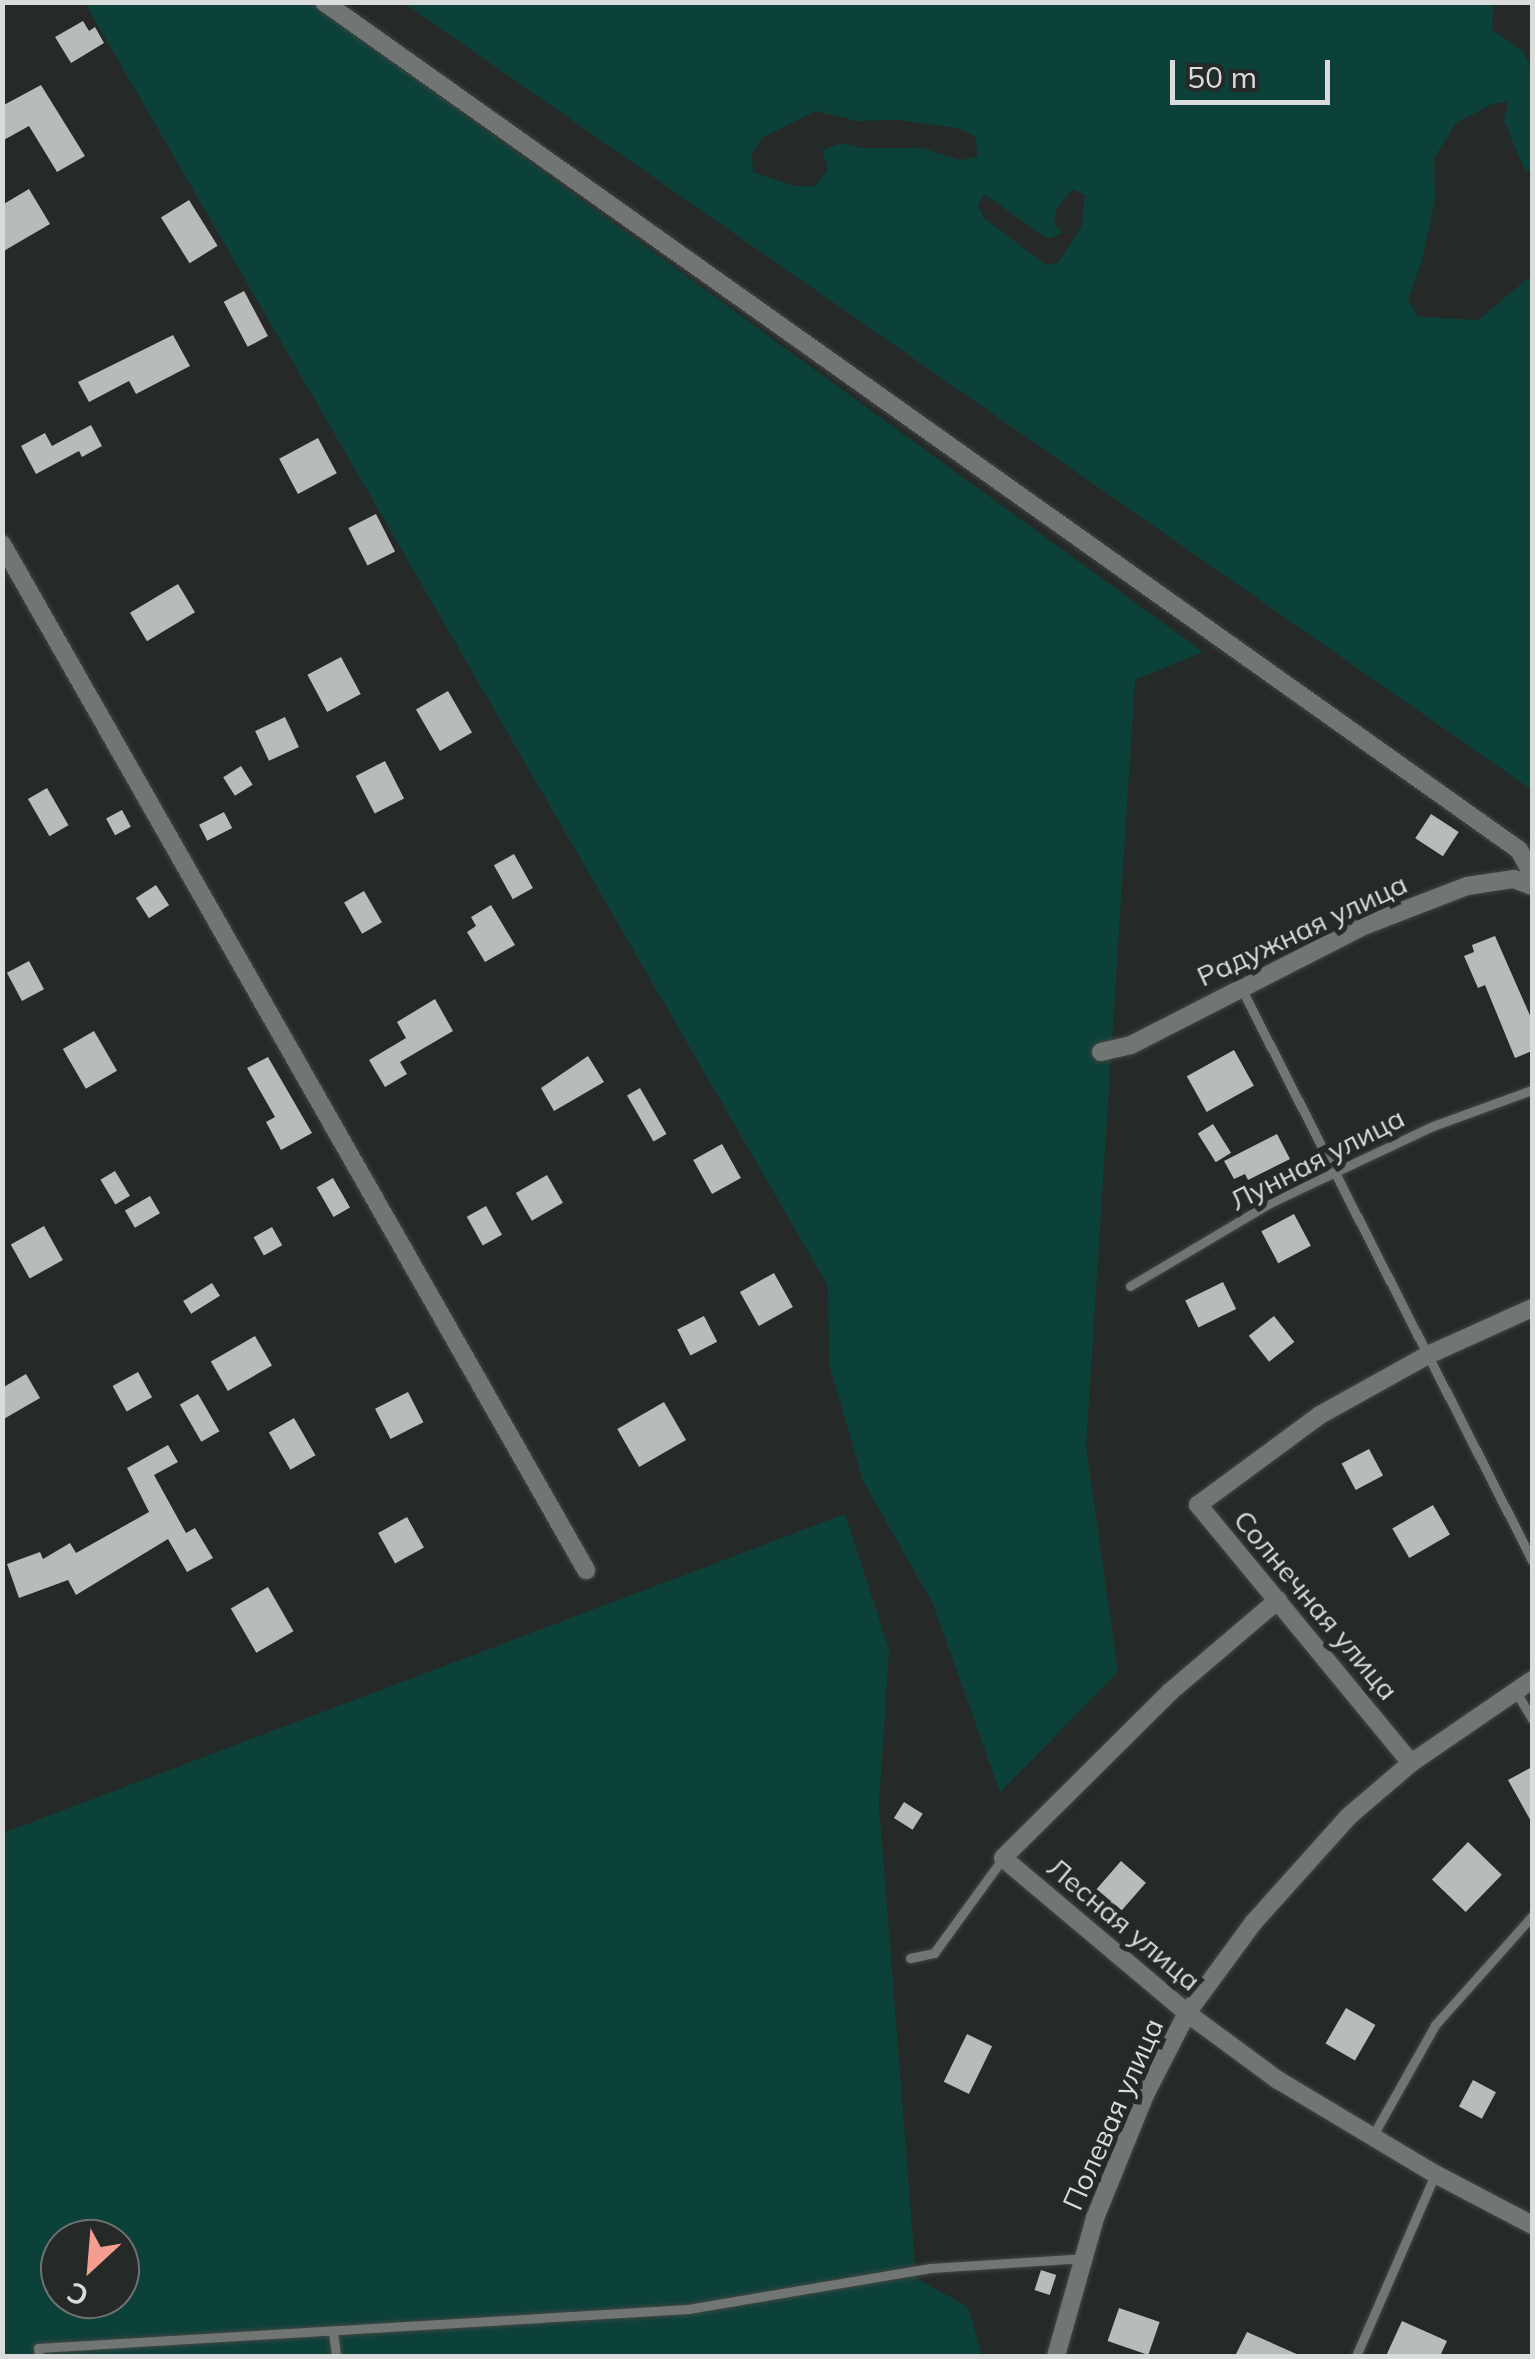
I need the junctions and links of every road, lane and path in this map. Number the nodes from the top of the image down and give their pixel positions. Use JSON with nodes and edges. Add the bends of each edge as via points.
{"nodes":[{"id":1,"x":324,"y":2,"type":"edge"},
{"id":2,"x":2,"y":544,"type":"edge"},
{"id":3,"x":1532,"y":873,"type":"edge"},
{"id":4,"x":1532,"y":886,"type":"edge"},
{"id":5,"x":1240,"y":986,"type":"junction"},
{"id":6,"x":1100,"y":1052,"type":"dead end"},
{"id":7,"x":1532,"y":1090,"type":"edge"},
{"id":8,"x":1333,"y":1172,"type":"junction"},
{"id":9,"x":1130,"y":1286,"type":"dead end"},
{"id":10,"x":1532,"y":1308,"type":"edge"},
{"id":11,"x":1428,"y":1355,"type":"junction"},
{"id":12,"x":1532,"y":1560,"type":"edge"},
{"id":13,"x":586,"y":1570,"type":"dead end"},
{"id":14,"x":1278,"y":1600,"type":"junction"},
{"id":15,"x":1532,"y":1680,"type":"edge"},
{"id":16,"x":1515,"y":1690,"type":"junction"},
{"id":17,"x":1532,"y":1719,"type":"edge"},
{"id":18,"x":1412,"y":1763,"type":"junction"},
{"id":19,"x":1003,"y":1858,"type":"junction"},
{"id":20,"x":1532,"y":1916,"type":"edge"},
{"id":21,"x":910,"y":1958,"type":"dead end"},
{"id":22,"x":1187,"y":2013,"type":"junction"},
{"id":23,"x":1372,"y":2137,"type":"junction"},
{"id":24,"x":1435,"y":2174,"type":"junction"},
{"id":25,"x":1532,"y":2225,"type":"edge"},
{"id":26,"x":1084,"y":2258,"type":"junction"},
{"id":27,"x":333,"y":2330,"type":"junction"},
{"id":28,"x":39,"y":2356,"type":"edge"},
{"id":29,"x":336,"y":2356,"type":"edge"},
{"id":30,"x":1056,"y":2356,"type":"edge"},
{"id":31,"x":1356,"y":2356,"type":"edge"}],
"edges":[{"from":1,"to":3,"type":"street","via":[[1519,850]]},
{"from":2,"to":13,"type":"street"},
{"from":4,"to":5,"type":"street","name":"Радужная улица","via":[[1514,880],[1467,886],[1366,924]]},
{"from":5,"to":6,"type":"street","name":"Радужная улица","via":[[1132,1044]]},
{"from":5,"to":8,"type":"lane"},
{"from":7,"to":8,"type":"lane","name":"Лунная улица"},
{"from":8,"to":9,"type":"lane","name":"Лунная улица"},
{"from":8,"to":11,"type":"lane"},
{"from":10,"to":11,"type":"street","name":"Солнечная улица"},
{"from":11,"to":12,"type":"lane"},
{"from":11,"to":14,"type":"street","name":"Солнечная улица","via":[[1320,1415],[1198,1505]]},
{"from":14,"to":18,"type":"street","name":"Солнечная улица"},
{"from":14,"to":19,"type":"street","name":"Лесная улица","via":[[1170,1692]]},
{"from":15,"to":16,"type":"street","name":"Полевая улица"},
{"from":16,"to":17,"type":"lane"},
{"from":16,"to":18,"type":"street","name":"Полевая улица"},
{"from":18,"to":22,"type":"street","name":"Полевая улица","via":[[1296,1870]]},
{"from":19,"to":21,"type":"lane","via":[[934,1953]]},
{"from":19,"to":22,"type":"street","name":"Лесная улица"},
{"from":20,"to":23,"type":"lane","via":[[1435,2024]]},
{"from":22,"to":23,"type":"street","name":"Лесная улица"},
{"from":22,"to":26,"type":"street","name":"Полевая улица","via":[[1145,2095]]},
{"from":23,"to":24,"type":"street","name":"Лесная улица"},
{"from":24,"to":25,"type":"street","name":"Лесная улица"},
{"from":24,"to":31,"type":"lane"},
{"from":26,"to":27,"type":"lane","via":[[931,2268],[688,2309]]},
{"from":26,"to":30,"type":"street","name":"Полевая улица"},
{"from":27,"to":28,"type":"lane","via":[[38,2348]]},
{"from":27,"to":29,"type":"lane"}]}
